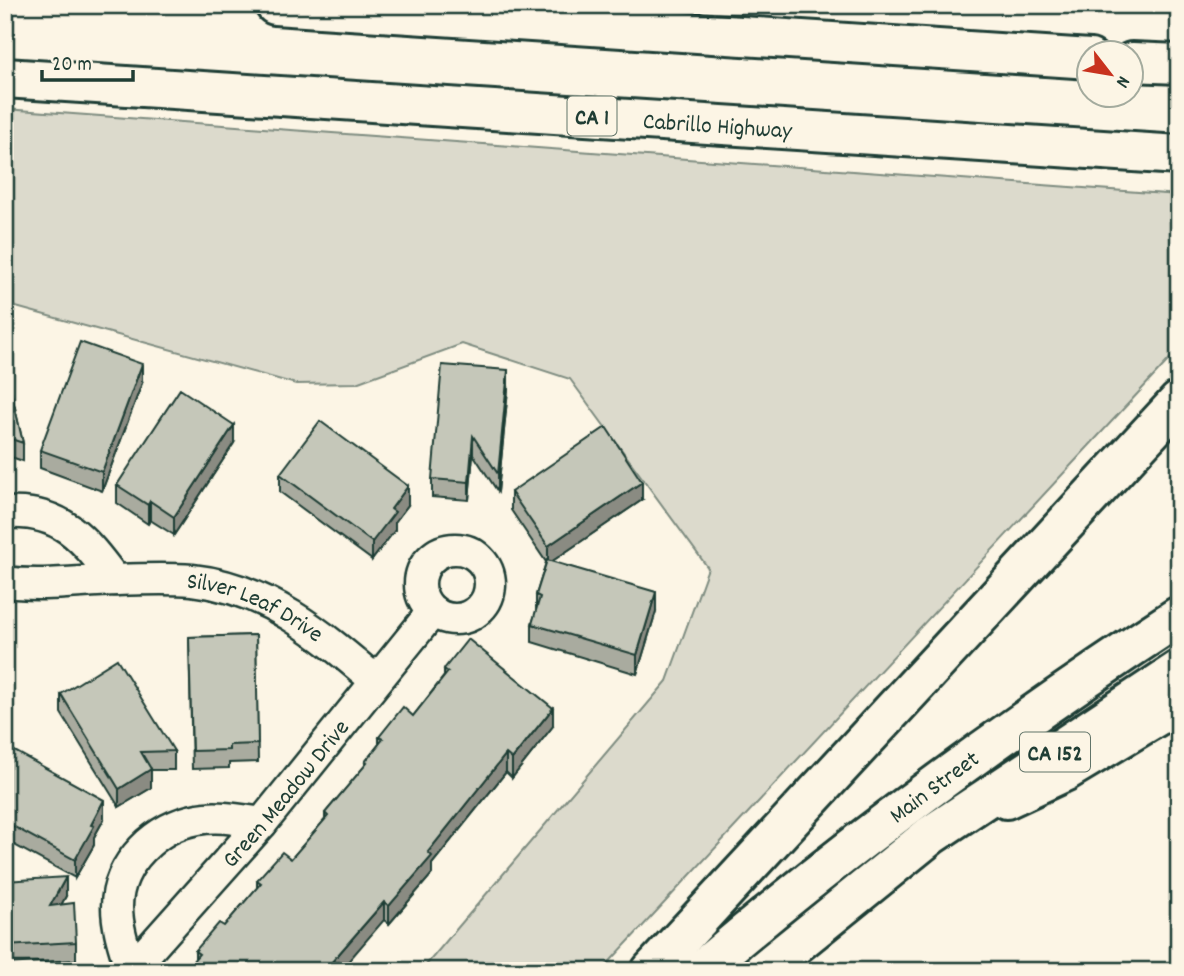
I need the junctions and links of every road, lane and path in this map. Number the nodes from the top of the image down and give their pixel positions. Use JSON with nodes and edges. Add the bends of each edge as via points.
{"nodes":[{"id":1,"x":275,"y":5,"type":"edge"},
{"id":2,"x":1076,"y":58,"type":"edge"},
{"id":3,"x":1146,"y":63,"type":"edge"},
{"id":4,"x":1179,"y":64,"type":"edge"},
{"id":5,"x":5,"y":78,"type":"edge"},
{"id":6,"x":1179,"y":155,"type":"edge"},
{"id":7,"x":1179,"y":401,"type":"edge"},
{"id":8,"x":5,"y":513,"type":"edge"},
{"id":9,"x":115,"y":580,"type":"junction"},
{"id":10,"x":5,"y":582,"type":"edge"},
{"id":11,"x":433,"y":611,"type":"dead end"},
{"id":12,"x":1179,"y":616,"type":"edge"},
{"id":13,"x":1179,"y":670,"type":"edge"},
{"id":14,"x":376,"y":681,"type":"junction"},
{"id":15,"x":1179,"y":703,"type":"edge"},
{"id":16,"x":262,"y":822,"type":"junction"},
{"id":17,"x":931,"y":835,"type":"junction"},
{"id":18,"x":130,"y":970,"type":"edge"},
{"id":19,"x":652,"y":971,"type":"edge"},
{"id":20,"x":700,"y":971,"type":"edge"},
{"id":21,"x":762,"y":971,"type":"edge"}],
"edges":[{"from":1,"to":2,"type":"main road"},
{"from":3,"to":4,"type":"main road"},
{"from":5,"to":6,"type":"main road","name":"Cabrillo Highway","number":"CA 1"},
{"from":7,"to":19,"type":"main road"},
{"from":8,"to":9,"type":"street","via":[[37,514],[64,524],[91,547]]},
{"from":9,"to":10,"type":"street","name":"Silver Leaf Drive","via":[[43,586]]},
{"from":9,"to":14,"type":"street","name":"Silver Leaf Drive","via":[[190,580],[247,593],[308,625]]},
{"from":11,"to":14,"type":"street","name":"Green Meadow Drive"},
{"from":12,"to":20,"type":"main road","name":"Main Street","via":[[1073,685],[855,844]]},
{"from":13,"to":17,"type":"main road","name":"Main Street","number":"CA 152"},
{"from":14,"to":16,"type":"street","name":"Green Meadow Drive"},
{"from":15,"to":17,"type":"main road","via":[[1066,771]]},
{"from":16,"to":18,"type":"street","name":"Green Meadow Drive"},
{"from":16,"to":18,"type":"street","via":[[197,819],[158,835],[141,849],[125,876],[117,905]]},
{"from":17,"to":21,"type":"main road","name":"Main Street","number":"CA 152"}]}
